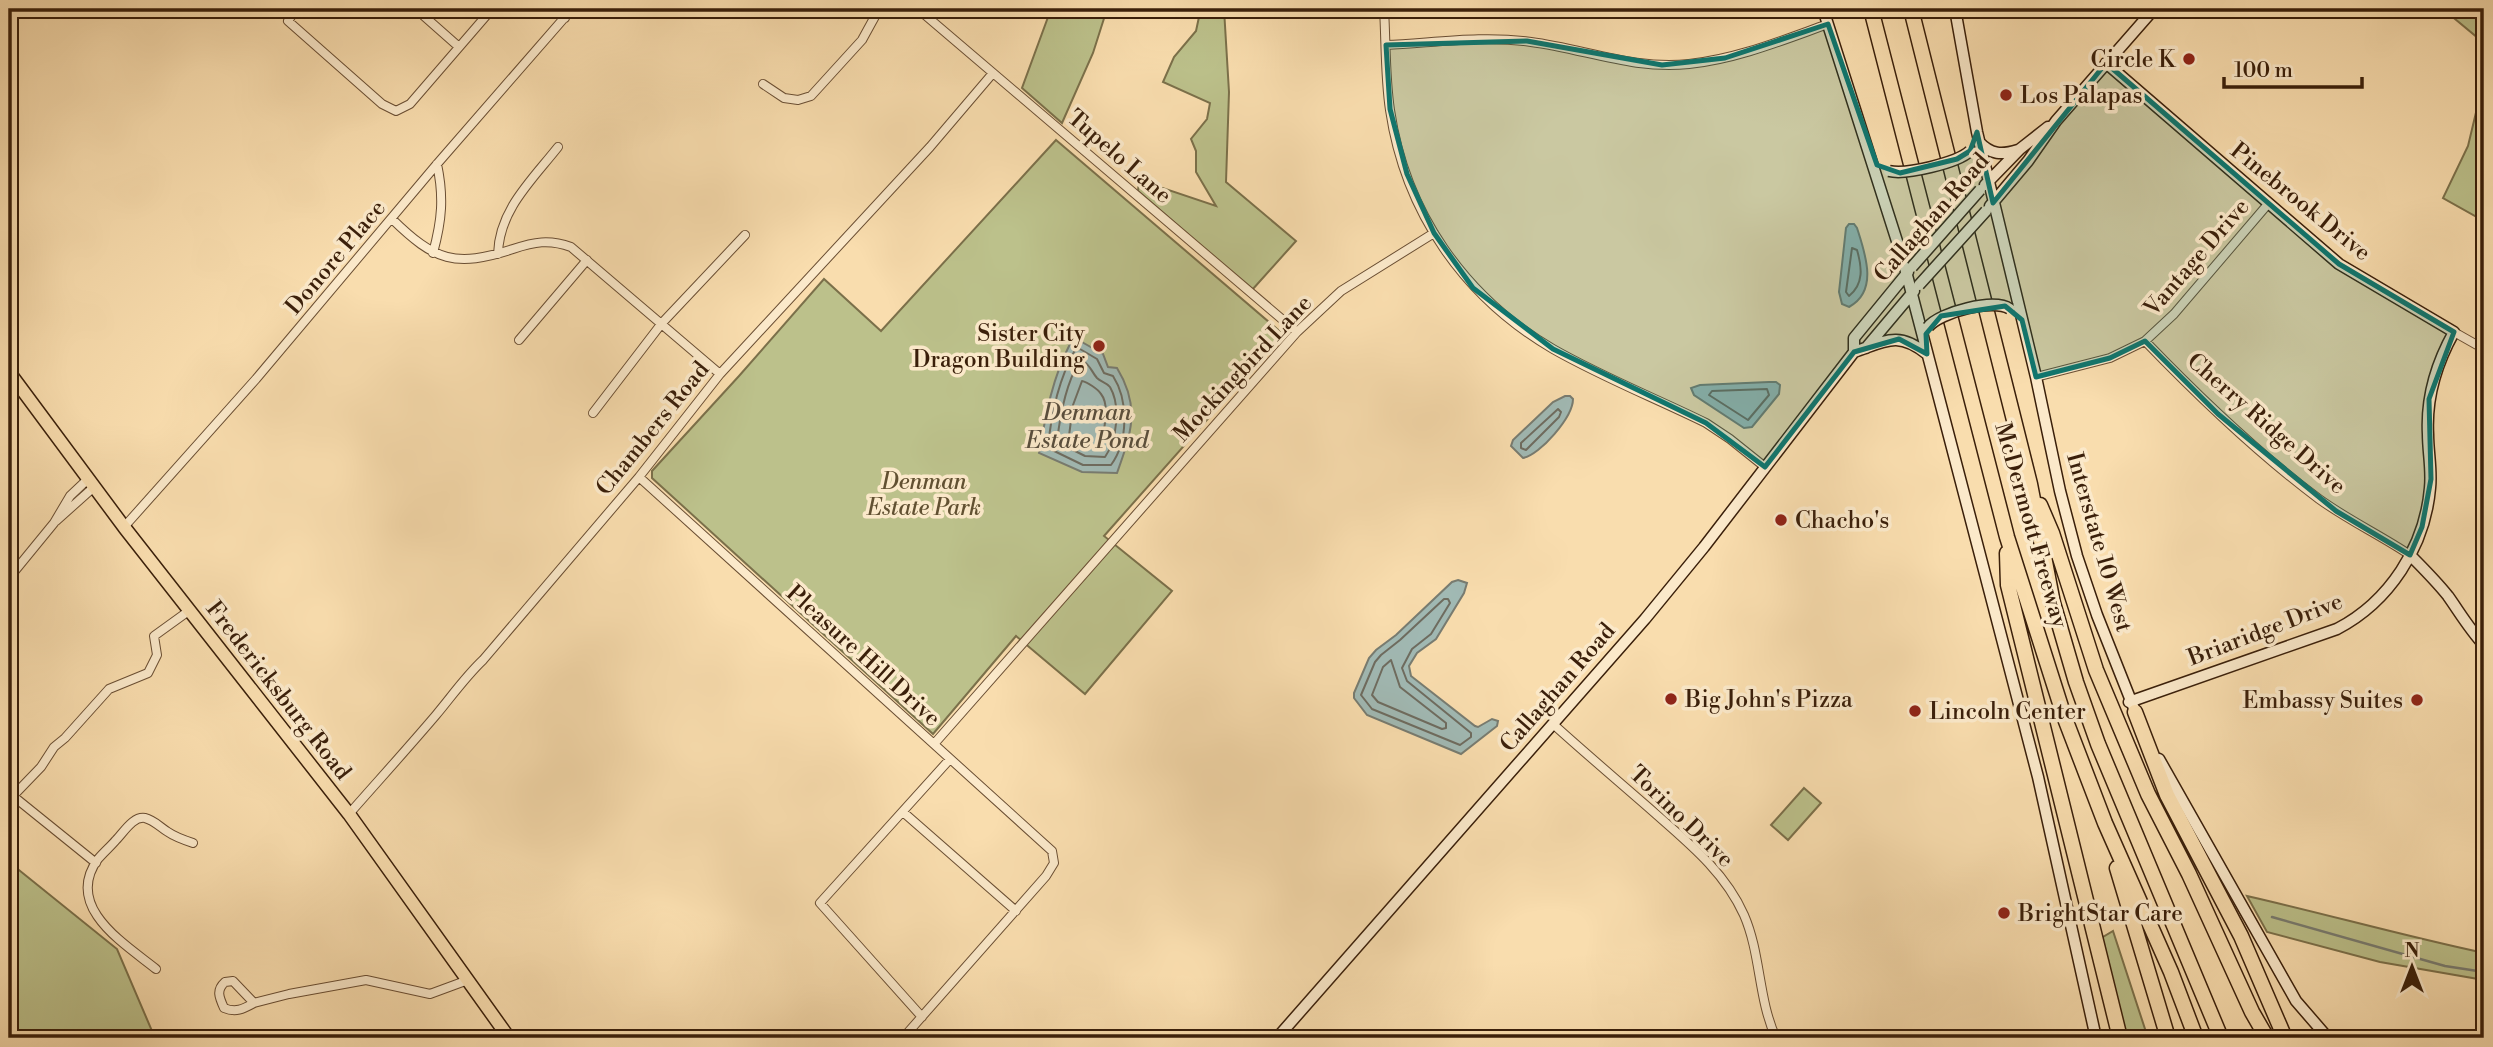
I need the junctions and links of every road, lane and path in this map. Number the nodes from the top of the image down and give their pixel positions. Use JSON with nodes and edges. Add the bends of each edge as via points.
{"nodes":[{"id":1,"x":296,"y":9,"type":"edge"},
{"id":2,"x":416,"y":9,"type":"edge"},
{"id":3,"x":492,"y":9,"type":"edge"},
{"id":4,"x":554,"y":9,"type":"edge"},
{"id":5,"x":572,"y":9,"type":"edge"},
{"id":6,"x":879,"y":9,"type":"edge"},
{"id":7,"x":918,"y":9,"type":"edge"},
{"id":8,"x":1384,"y":9,"type":"edge"},
{"id":9,"x":1824,"y":9,"type":"edge"},
{"id":10,"x":1871,"y":9,"type":"edge"},
{"id":11,"x":1911,"y":9,"type":"edge"},
{"id":12,"x":1955,"y":9,"type":"edge"},
{"id":13,"x":2154,"y":9,"type":"edge"},
{"id":14,"x":565,"y":18,"type":"junction"},
{"id":15,"x":1828,"y":24,"type":"junction"},
{"id":16,"x":1386,"y":45,"type":"junction"},
{"id":17,"x":459,"y":47,"type":"junction"},
{"id":18,"x":2106,"y":63,"type":"junction"},
{"id":19,"x":993,"y":73,"type":"junction"},
{"id":20,"x":763,"y":85,"type":"dead end"},
{"id":21,"x":2056,"y":121,"type":"junction"},
{"id":22,"x":1978,"y":137,"type":"junction"},
{"id":23,"x":558,"y":147,"type":"dead end"},
{"id":24,"x":2020,"y":149,"type":"junction"},
{"id":25,"x":1872,"y":159,"type":"junction"},
{"id":26,"x":437,"y":164,"type":"junction"},
{"id":27,"x":1984,"y":186,"type":"junction"},
{"id":28,"x":2268,"y":204,"type":"junction"},
{"id":29,"x":1989,"y":207,"type":"junction"},
{"id":30,"x":392,"y":219,"type":"junction"},
{"id":31,"x":1434,"y":233,"type":"junction"},
{"id":32,"x":745,"y":235,"type":"dead end"},
{"id":33,"x":433,"y":253,"type":"junction"},
{"id":34,"x":498,"y":254,"type":"junction"},
{"id":35,"x":587,"y":260,"type":"junction"},
{"id":36,"x":1909,"y":271,"type":"junction"},
{"id":37,"x":1915,"y":289,"type":"junction"},
{"id":38,"x":2022,"y":320,"type":"junction"},
{"id":39,"x":662,"y":323,"type":"junction"},
{"id":40,"x":1297,"y":332,"type":"junction"},
{"id":41,"x":2455,"y":332,"type":"junction"},
{"id":42,"x":519,"y":340,"type":"dead end"},
{"id":43,"x":2145,"y":341,"type":"junction"},
{"id":44,"x":1924,"y":342,"type":"junction"},
{"id":45,"x":1866,"y":348,"type":"junction"},
{"id":46,"x":2484,"y":349,"type":"edge"},
{"id":47,"x":1854,"y":352,"type":"junction"},
{"id":48,"x":1927,"y":354,"type":"junction"},
{"id":49,"x":9,"y":372,"type":"edge"},
{"id":50,"x":720,"y":374,"type":"junction"},
{"id":51,"x":2036,"y":377,"type":"junction"},
{"id":52,"x":593,"y":413,"type":"dead end"},
{"id":53,"x":1765,"y":467,"type":"junction"},
{"id":54,"x":639,"y":477,"type":"junction"},
{"id":55,"x":91,"y":483,"type":"junction"},
{"id":56,"x":2030,"y":484,"type":"junction"},
{"id":57,"x":124,"y":527,"type":"junction"},
{"id":58,"x":2007,"y":537,"type":"junction"},
{"id":59,"x":2410,"y":555,"type":"junction"},
{"id":60,"x":9,"y":578,"type":"edge"},
{"id":61,"x":190,"y":610,"type":"junction"},
{"id":62,"x":2484,"y":645,"type":"edge"},
{"id":63,"x":2132,"y":707,"type":"junction"},
{"id":64,"x":1553,"y":724,"type":"junction"},
{"id":65,"x":934,"y":744,"type":"junction"},
{"id":66,"x":950,"y":759,"type":"junction"},
{"id":67,"x":903,"y":812,"type":"junction"},
{"id":68,"x":349,"y":814,"type":"junction"},
{"id":69,"x":2105,"y":823,"type":"junction"},
{"id":70,"x":193,"y":843,"type":"dead end"},
{"id":71,"x":96,"y":863,"type":"junction"},
{"id":72,"x":1016,"y":911,"type":"junction"},
{"id":73,"x":156,"y":969,"type":"dead end"},
{"id":74,"x":468,"y":980,"type":"junction"},
{"id":75,"x":2203,"y":993,"type":"junction"},
{"id":76,"x":254,"y":1003,"type":"junction"},
{"id":77,"x":922,"y":1017,"type":"junction"},
{"id":78,"x":509,"y":1038,"type":"edge"},
{"id":79,"x":903,"y":1038,"type":"edge"},
{"id":80,"x":1277,"y":1038,"type":"edge"},
{"id":81,"x":1776,"y":1038,"type":"edge"},
{"id":82,"x":2096,"y":1038,"type":"edge"},
{"id":83,"x":2120,"y":1038,"type":"edge"},
{"id":84,"x":2168,"y":1038,"type":"edge"},
{"id":85,"x":2196,"y":1038,"type":"edge"},
{"id":86,"x":2221,"y":1038,"type":"edge"},
{"id":87,"x":2227,"y":1038,"type":"edge"},
{"id":88,"x":2267,"y":1038,"type":"edge"},
{"id":89,"x":2284,"y":1038,"type":"edge"},
{"id":90,"x":2328,"y":1038,"type":"edge"}],
"edges":[{"from":1,"to":17,"type":"street","via":[[288,21],[391,111],[405,108]]},
{"from":2,"to":17,"type":"street"},
{"from":3,"to":17,"type":"street"},
{"from":4,"to":14,"type":"street"},
{"from":5,"to":14,"type":"street","name":"Donore Place"},
{"from":6,"to":20,"type":"street","via":[[862,40],[811,96],[784,98]]},
{"from":7,"to":19,"type":"street","name":"Tupelo Lane"},
{"from":8,"to":16,"type":"street"},
{"from":9,"to":15,"type":"main road"},
{"from":10,"to":58,"type":"highway","name":"McDermott Freeway"},
{"from":11,"to":56,"type":"highway","name":"McDermott Freeway"},
{"from":12,"to":22,"type":"main road","name":"Interstate 10 West"},
{"from":13,"to":18,"type":"main road","name":"Callaghan Road"},
{"from":14,"to":26,"type":"street","name":"Donore Place"},
{"from":15,"to":16,"type":"street","via":[[1725,58],[1672,65],[1618,61],[1527,41]]},
{"from":15,"to":25,"type":"main road"},
{"from":16,"to":31,"type":"street","via":[[1395,135],[1413,192]]},
{"from":18,"to":21,"type":"main road","name":"Callaghan Road"},
{"from":18,"to":28,"type":"main road","name":"Pinebrook Drive"},
{"from":19,"to":40,"type":"street","name":"Tupelo Lane"},
{"from":19,"to":50,"type":"street","name":"Chambers Road"},
{"from":21,"to":24,"type":"main road","name":"Callaghan Road"},
{"from":21,"to":29,"type":"main road","name":"Callaghan Road"},
{"from":22,"to":24,"type":"main road","via":[[1987,150],[1998,154]]},
{"from":22,"to":25,"type":"main road","bridge":true,"via":[[1970,151],[1957,159],[1900,173],[1889,172]]},
{"from":22,"to":27,"type":"main road","name":"Interstate 10 West"},
{"from":23,"to":34,"type":"street","via":[[506,215]]},
{"from":24,"to":27,"type":"main road","name":"Callaghan Road"},
{"from":25,"to":36,"type":"main road"},
{"from":26,"to":30,"type":"street","name":"Donore Place"},
{"from":26,"to":33,"type":"street","via":[[441,224]]},
{"from":27,"to":29,"type":"main road","name":"Interstate 10 West"},
{"from":27,"to":36,"type":"main road","name":"Callaghan Road","bridge":true},
{"from":28,"to":41,"type":"main road","name":"Pinebrook Drive","via":[[2339,264]]},
{"from":28,"to":43,"type":"street","name":"Vantage Drive","via":[[2174,314]]},
{"from":29,"to":37,"type":"main road","name":"Callaghan Road","bridge":true},
{"from":29,"to":38,"type":"main road","name":"Interstate 10 West"},
{"from":30,"to":33,"type":"street"},
{"from":30,"to":57,"type":"street","name":"Donore Place"},
{"from":31,"to":40,"type":"street","name":"Mockingbird Lane","via":[[1340,291]]},
{"from":31,"to":53,"type":"street","via":[[1473,288],[1523,330],[1706,424]]},
{"from":32,"to":39,"type":"street"},
{"from":33,"to":34,"type":"street","via":[[467,260]]},
{"from":34,"to":35,"type":"street","via":[[553,241]]},
{"from":35,"to":39,"type":"street"},
{"from":35,"to":42,"type":"street"},
{"from":36,"to":37,"type":"main road"},
{"from":36,"to":47,"type":"main road","name":"Callaghan Road","via":[[1854,338]]},
{"from":37,"to":44,"type":"main road"},
{"from":37,"to":45,"type":"main road","name":"Callaghan Road"},
{"from":38,"to":44,"type":"main road","bridge":true,"via":[[2005,306],[1987,305],[1941,316],[1928,327]]},
{"from":38,"to":51,"type":"main road","name":"Interstate 10 West"},
{"from":39,"to":50,"type":"street"},
{"from":39,"to":52,"type":"street"},
{"from":40,"to":65,"type":"street","name":"Mockingbird Lane"},
{"from":41,"to":46,"type":"street","name":"Pinebrook Drive"},
{"from":41,"to":59,"type":"main road","name":"Briaridge Drive","via":[[2431,390],[2427,417],[2430,491],[2423,527]]},
{"from":43,"to":51,"type":"street","name":"Vantage Drive","via":[[2110,358]]},
{"from":43,"to":59,"type":"street","name":"Cherry Ridge Drive","via":[[2200,397],[2299,483]]},
{"from":44,"to":48,"type":"main road"},
{"from":45,"to":47,"type":"main road"},
{"from":45,"to":48,"type":"main road","via":[[1899,339]]},
{"from":47,"to":53,"type":"main road","name":"Callaghan Road"},
{"from":48,"to":82,"type":"main road","via":[[2038,777]]},
{"from":49,"to":55,"type":"main road","name":"Fredericksburg Road"},
{"from":50,"to":54,"type":"street","name":"Chambers Road"},
{"from":51,"to":63,"type":"main road","name":"Interstate 10 West","via":[[2077,556]]},
{"from":53,"to":64,"type":"main road","name":"Callaghan Road","via":[[1645,619]]},
{"from":54,"to":65,"type":"street","name":"Pleasure Hill Drive"},
{"from":54,"to":68,"type":"street","name":"Chambers Road"},
{"from":55,"to":57,"type":"main road","name":"Fredericksburg Road"},
{"from":55,"to":60,"type":"street"},
{"from":56,"to":75,"type":"highway","name":"McDermott Freeway","via":[[2053,603],[2076,682]]},
{"from":56,"to":88,"type":"highway","via":[[2052,533],[2096,670],[2148,794]]},
{"from":57,"to":61,"type":"main road","name":"Fredericksburg Road"},
{"from":58,"to":69,"type":"highway","name":"McDermott Freeway","via":[[2064,716]]},
{"from":58,"to":83,"type":"highway","via":[[2008,585]]},
{"from":59,"to":62,"type":"main road","name":"Cherry Ridge Drive","via":[[2432,576]]},
{"from":59,"to":63,"type":"main road","name":"Briaridge Drive","via":[[2375,605],[2337,629]]},
{"from":61,"to":68,"type":"main road","name":"Fredericksburg Road"},
{"from":61,"to":71,"type":"street","via":[[154,636],[157,655],[148,673],[109,689],[13,796]]},
{"from":63,"to":89,"type":"highway","via":[[2167,795],[2241,936]]},
{"from":63,"to":90,"type":"main road","name":"Interstate 10 West","via":[[2296,1000]]},
{"from":64,"to":80,"type":"main road","name":"Callaghan Road"},
{"from":64,"to":81,"type":"street","name":"Torino Drive","via":[[1690,844],[1727,886],[1748,928],[1760,991]]},
{"from":65,"to":66,"type":"street","name":"Pleasure Hill Drive"},
{"from":66,"to":67,"type":"street"},
{"from":66,"to":72,"type":"street","name":"Pleasure Hill Drive","via":[[1044,842],[1054,857],[1046,876]]},
{"from":67,"to":72,"type":"street"},
{"from":67,"to":77,"type":"street","via":[[820,903]]},
{"from":68,"to":74,"type":"main road","name":"Fredericksburg Road"},
{"from":69,"to":84,"type":"highway"},
{"from":69,"to":85,"type":"highway","name":"McDermott Freeway"},
{"from":70,"to":71,"type":"street","via":[[140,818]]},
{"from":71,"to":73,"type":"street","via":[[89,892],[95,914],[105,928]]},
{"from":72,"to":77,"type":"street"},
{"from":74,"to":76,"type":"street","via":[[430,994],[366,980]]},
{"from":74,"to":78,"type":"main road","name":"Fredericksburg Road"},
{"from":75,"to":86,"type":"highway","name":"McDermott Freeway"},
{"from":75,"to":87,"type":"highway"},
{"from":76,"to":76,"type":"street","via":[[233,981],[219,987],[224,1008],[241,1010]]},
{"from":77,"to":79,"type":"street"}]}
